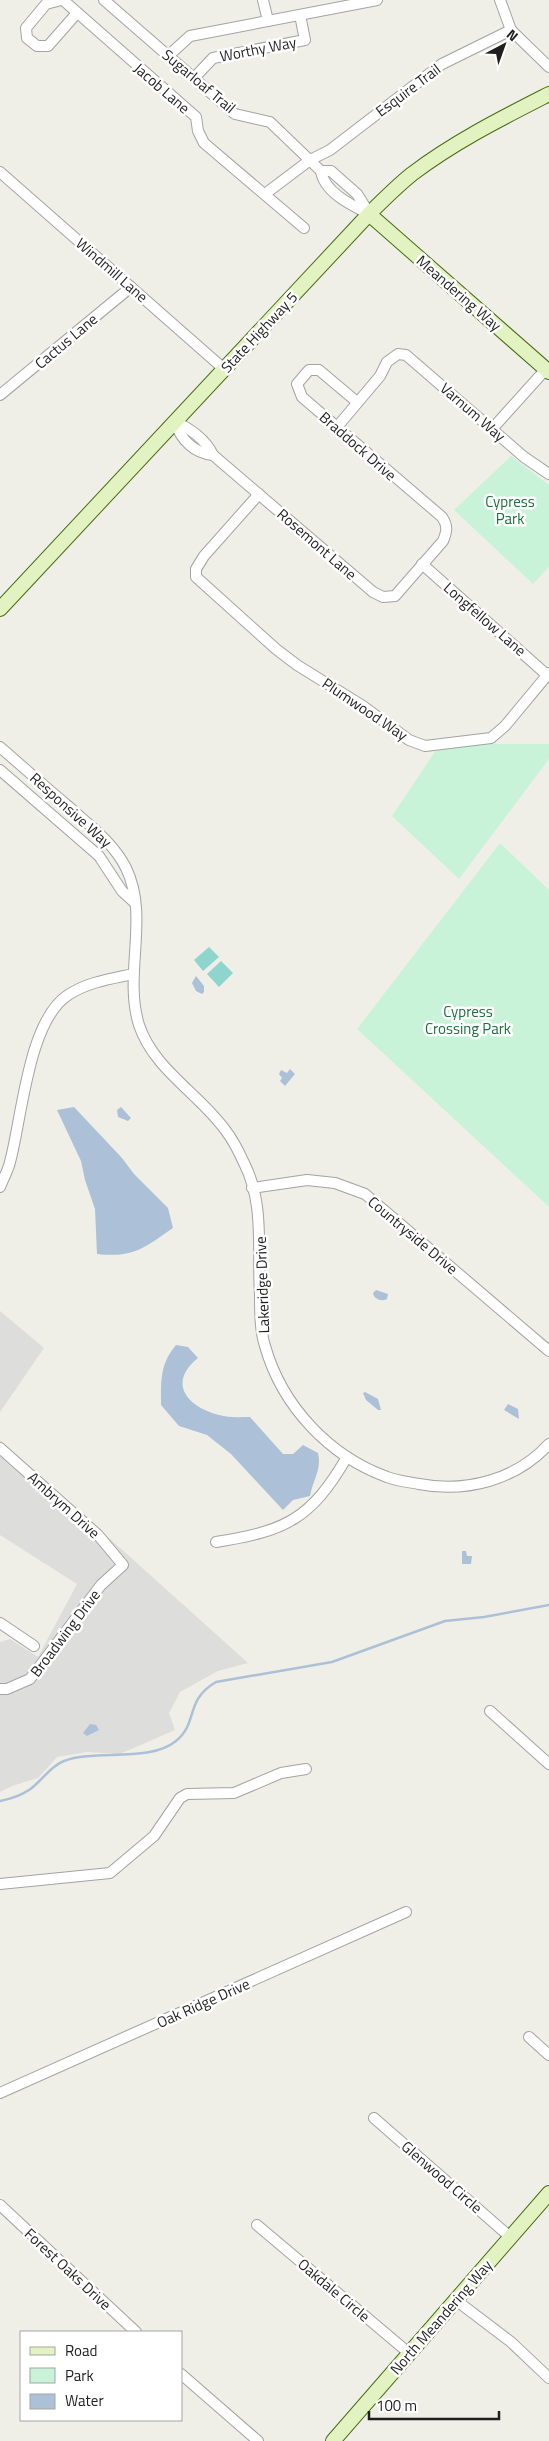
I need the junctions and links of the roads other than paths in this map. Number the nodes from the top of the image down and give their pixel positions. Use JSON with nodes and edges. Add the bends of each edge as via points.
{"nodes":[{"id":1,"x":104,"y":0,"type":"edge"},
{"id":2,"x":263,"y":0,"type":"edge"},
{"id":3,"x":377,"y":0,"type":"edge"},
{"id":4,"x":500,"y":0,"type":"edge"},
{"id":5,"x":67,"y":1,"type":"edge"},
{"id":6,"x":78,"y":13,"type":"junction"},
{"id":7,"x":300,"y":15,"type":"junction"},
{"id":8,"x":268,"y":21,"type":"junction"},
{"id":9,"x":511,"y":30,"type":"junction"},
{"id":10,"x":168,"y":56,"type":"junction"},
{"id":11,"x":548,"y":66,"type":"edge"},
{"id":12,"x":194,"y":78,"type":"junction"},
{"id":13,"x":549,"y":94,"type":"edge"},
{"id":14,"x":310,"y":160,"type":"junction"},
{"id":15,"x":0,"y":172,"type":"edge"},
{"id":16,"x":265,"y":194,"type":"junction"},
{"id":17,"x":369,"y":214,"type":"junction"},
{"id":18,"x":304,"y":228,"type":"dead end"},
{"id":19,"x":131,"y":287,"type":"junction"},
{"id":20,"x":224,"y":369,"type":"junction"},
{"id":21,"x":547,"y":370,"type":"edge"},
{"id":22,"x":1,"y":392,"type":"edge"},
{"id":23,"x":357,"y":402,"type":"junction"},
{"id":24,"x":175,"y":422,"type":"junction"},
{"id":25,"x":337,"y":427,"type":"junction"},
{"id":26,"x":492,"y":429,"type":"junction"},
{"id":27,"x":549,"y":474,"type":"edge"},
{"id":28,"x":259,"y":494,"type":"junction"},
{"id":29,"x":422,"y":564,"type":"junction"},
{"id":30,"x":0,"y":609,"type":"edge"},
{"id":31,"x":548,"y":674,"type":"edge"},
{"id":32,"x":0,"y":747,"type":"edge"},
{"id":33,"x":0,"y":770,"type":"edge"},
{"id":34,"x":134,"y":902,"type":"junction"},
{"id":35,"x":133,"y":974,"type":"junction"},
{"id":36,"x":0,"y":1187,"type":"edge"},
{"id":37,"x":252,"y":1188,"type":"junction"},
{"id":38,"x":549,"y":1351,"type":"edge"},
{"id":39,"x":549,"y":1444,"type":"edge"},
{"id":40,"x":0,"y":1448,"type":"edge"},
{"id":41,"x":346,"y":1457,"type":"junction"},
{"id":42,"x":216,"y":1542,"type":"dead end"},
{"id":43,"x":123,"y":1565,"type":"joint"},
{"id":44,"x":0,"y":1623,"type":"edge"},
{"id":45,"x":34,"y":1646,"type":"dead end"},
{"id":46,"x":0,"y":1690,"type":"edge"},
{"id":47,"x":490,"y":1711,"type":"dead end"},
{"id":48,"x":549,"y":1764,"type":"edge"},
{"id":49,"x":306,"y":1769,"type":"dead end"},
{"id":50,"x":0,"y":1884,"type":"edge"},
{"id":51,"x":406,"y":1912,"type":"dead end"},
{"id":52,"x":530,"y":2037,"type":"dead end"},
{"id":53,"x":549,"y":2055,"type":"edge"},
{"id":54,"x":0,"y":2093,"type":"edge"},
{"id":55,"x":374,"y":2118,"type":"dead end"},
{"id":56,"x":549,"y":2193,"type":"edge"},
{"id":57,"x":0,"y":2205,"type":"edge"},
{"id":58,"x":257,"y":2225,"type":"dead end"},
{"id":59,"x":509,"y":2236,"type":"junction"},
{"id":60,"x":457,"y":2301,"type":"junction"},
{"id":61,"x":135,"y":2331,"type":"edge"},
{"id":62,"x":410,"y":2354,"type":"junction"},
{"id":63,"x":182,"y":2375,"type":"edge"},
{"id":64,"x":549,"y":2378,"type":"edge"},
{"id":65,"x":258,"y":2441,"type":"edge"},
{"id":66,"x":333,"y":2441,"type":"edge"}],
"edges":[{"from":1,"to":10,"type":"street","name":"Sugarloaf Trail"},
{"from":2,"to":8,"type":"street"},
{"from":3,"to":7,"type":"street","name":"Worthy Way"},
{"from":4,"to":9,"type":"street"},
{"from":5,"to":6,"type":"street","name":"Jacob Lane"},
{"from":5,"to":6,"type":"street","name":"Jacob Lane","via":[[46,4],[26,28],[27,38],[37,46],[48,46]]},
{"from":6,"to":16,"type":"street","name":"Jacob Lane","via":[[196,117],[204,142]]},
{"from":7,"to":8,"type":"street","name":"Worthy Way"},
{"from":7,"to":12,"type":"street","name":"Worthy Way","via":[[305,40],[213,58]]},
{"from":8,"to":10,"type":"street","name":"Worthy Way","via":[[190,36]]},
{"from":9,"to":11,"type":"street"},
{"from":9,"to":14,"type":"street","name":"Esquire Trail","via":[[442,64],[330,150]]},
{"from":10,"to":12,"type":"street","name":"Sugarloaf Trail"},
{"from":12,"to":14,"type":"street","name":"Sugarloaf Trail","via":[[235,114],[270,122]]},
{"from":13,"to":17,"type":"main road","name":"State Highway 5","via":[[486,126],[410,175]]},
{"from":14,"to":16,"type":"street","name":"Esquire Trail"},
{"from":14,"to":17,"type":"street","name":"Sugarloaf Trail","via":[[321,171],[330,171],[357,194]]},
{"from":15,"to":19,"type":"street","name":"Windmill Lane"},
{"from":16,"to":18,"type":"street","name":"Jacob Lane"},
{"from":17,"to":20,"type":"main road","name":"State Highway 5"},
{"from":17,"to":21,"type":"main road","name":"Meandering Way"},
{"from":19,"to":20,"type":"street","name":"Windmill Lane"},
{"from":19,"to":22,"type":"street","name":"Cactus Lane"},
{"from":20,"to":24,"type":"main road","name":"State Highway 5"},
{"from":21,"to":26,"type":"street"},
{"from":23,"to":25,"type":"street"},
{"from":23,"to":25,"type":"street","name":"Braddock Drive","via":[[319,370],[309,370],[303,375],[297,384],[302,397]]},
{"from":23,"to":26,"type":"street","name":"Varnum Way","via":[[380,376],[387,362],[398,354],[406,355]]},
{"from":24,"to":28,"type":"street","name":"Rosemont Lane","via":[[187,427],[209,447],[213,455]]},
{"from":24,"to":30,"type":"main road","name":"State Highway 5"},
{"from":25,"to":29,"type":"street","name":"Braddock Drive","via":[[446,524],[442,541]]},
{"from":26,"to":27,"type":"street","name":"Varnum Way"},
{"from":28,"to":29,"type":"street","name":"Rosemont Lane","via":[[373,592],[384,597],[395,596]]},
{"from":28,"to":31,"type":"street","name":"Plumwood Way","via":[[204,556],[196,569],[196,578],[297,665],[363,706],[409,740],[425,746],[491,738]]},
{"from":29,"to":31,"type":"street","name":"Longfellow Lane"},
{"from":32,"to":34,"type":"street","name":"Responsive Way","via":[[115,850],[132,884]]},
{"from":33,"to":34,"type":"street","name":"Responsive Way","via":[[100,856],[122,891]]},
{"from":34,"to":35,"type":"street","name":"Lakeridge Drive"},
{"from":35,"to":36,"type":"street","via":[[91,983],[66,996],[41,1030],[10,1164]]},
{"from":35,"to":37,"type":"street","name":"Lakeridge Drive","via":[[134,1003],[151,1050],[226,1130],[246,1166]]},
{"from":37,"to":38,"type":"street","name":"Countryside Drive","via":[[307,1180],[336,1183],[365,1194]]},
{"from":37,"to":41,"type":"street","name":"Lakeridge Drive","via":[[259,1217],[259,1292],[264,1345],[276,1377],[295,1407],[322,1440]]},
{"from":39,"to":41,"type":"street","name":"Lakeridge Drive","via":[[535,1459],[513,1473],[469,1486],[434,1487],[388,1477]]},
{"from":40,"to":43,"type":"street","name":"Ambrym Drive","via":[[98,1535]]},
{"from":41,"to":42,"type":"street","via":[[331,1484],[312,1507],[294,1520]]},
{"from":43,"to":46,"type":"street","name":"Broadwing Drive","via":[[97,1590],[30,1679]]},
{"from":44,"to":45,"type":"street"},
{"from":47,"to":48,"type":"street"},
{"from":49,"to":50,"type":"street","via":[[281,1773],[234,1793],[187,1794],[180,1798],[154,1836],[110,1873]]},
{"from":51,"to":54,"type":"street","name":"Oak Ridge Drive"},
{"from":52,"to":53,"type":"street"},
{"from":55,"to":59,"type":"street","name":"Glenwood Circle"},
{"from":56,"to":59,"type":"main road","name":"North Meandering Way"},
{"from":57,"to":61,"type":"street","name":"Forest Oaks Drive"},
{"from":58,"to":62,"type":"street","name":"Oakdale Circle"},
{"from":59,"to":60,"type":"main road","name":"North Meandering Way"},
{"from":60,"to":62,"type":"main road","name":"North Meandering Way"},
{"from":60,"to":64,"type":"street","via":[[511,2342]]},
{"from":62,"to":66,"type":"main road","name":"North Meandering Way"},
{"from":63,"to":65,"type":"street"}]}
